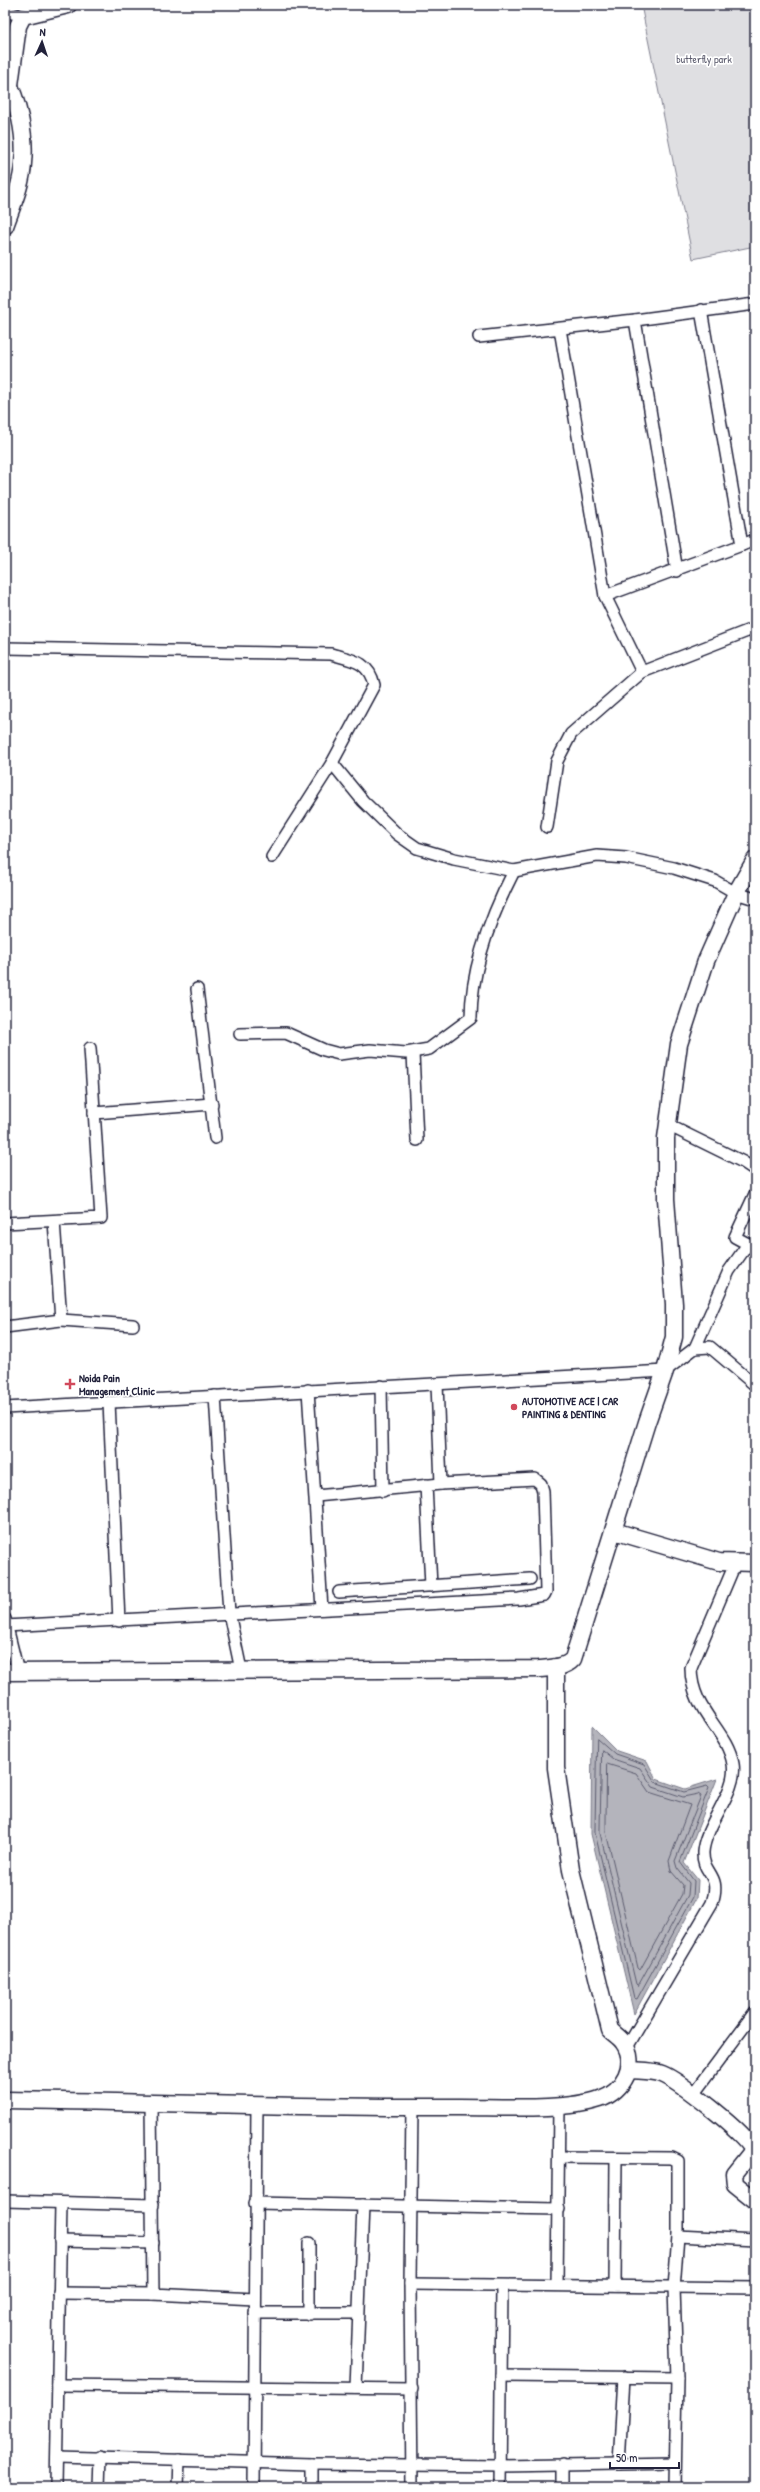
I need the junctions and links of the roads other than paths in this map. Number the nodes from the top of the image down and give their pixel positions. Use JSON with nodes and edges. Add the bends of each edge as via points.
{"nodes":[{"id":1,"x":68,"y":5,"type":"edge"},
{"id":2,"x":5,"y":11,"type":"edge"},
{"id":3,"x":23,"y":16,"type":"junction"},
{"id":4,"x":8,"y":80,"type":"edge"},
{"id":5,"x":5,"y":226,"type":"edge"},
{"id":6,"x":755,"y":304,"type":"edge"},
{"id":7,"x":702,"y":310,"type":"junction"},
{"id":8,"x":635,"y":320,"type":"junction"},
{"id":9,"x":560,"y":329,"type":"junction"},
{"id":10,"x":479,"y":337,"type":"dead end"},
{"id":11,"x":755,"y":540,"type":"edge"},
{"id":12,"x":742,"y":545,"type":"junction"},
{"id":13,"x":677,"y":571,"type":"junction"},
{"id":14,"x":605,"y":596,"type":"junction"},
{"id":15,"x":755,"y":628,"type":"edge"},
{"id":16,"x":5,"y":648,"type":"edge"},
{"id":17,"x":642,"y":672,"type":"junction"},
{"id":18,"x":332,"y":763,"type":"junction"},
{"id":19,"x":547,"y":827,"type":"dead end"},
{"id":20,"x":272,"y":857,"type":"dead end"},
{"id":21,"x":755,"y":860,"type":"edge"},
{"id":22,"x":514,"y":871,"type":"junction"},
{"id":23,"x":736,"y":893,"type":"junction"},
{"id":24,"x":755,"y":899,"type":"edge"},
{"id":25,"x":197,"y":988,"type":"dead end"},
{"id":26,"x":240,"y":1034,"type":"dead end"},
{"id":27,"x":90,"y":1048,"type":"dead end"},
{"id":28,"x":413,"y":1053,"type":"junction"},
{"id":29,"x":212,"y":1104,"type":"junction"},
{"id":30,"x":94,"y":1113,"type":"junction"},
{"id":31,"x":668,"y":1125,"type":"junction"},
{"id":32,"x":215,"y":1138,"type":"dead end"},
{"id":33,"x":417,"y":1140,"type":"dead end"},
{"id":34,"x":755,"y":1170,"type":"edge"},
{"id":35,"x":755,"y":1194,"type":"edge"},
{"id":36,"x":54,"y":1221,"type":"junction"},
{"id":37,"x":5,"y":1223,"type":"edge"},
{"id":38,"x":752,"y":1246,"type":"edge"},
{"id":39,"x":61,"y":1320,"type":"junction"},
{"id":40,"x":133,"y":1325,"type":"dead end"},
{"id":41,"x":5,"y":1327,"type":"edge"},
{"id":42,"x":695,"y":1348,"type":"junction"},
{"id":43,"x":665,"y":1371,"type":"junction"},
{"id":44,"x":437,"y":1384,"type":"junction"},
{"id":45,"x":755,"y":1385,"type":"edge"},
{"id":46,"x":381,"y":1386,"type":"junction"},
{"id":47,"x":308,"y":1390,"type":"junction"},
{"id":48,"x":215,"y":1396,"type":"junction"},
{"id":49,"x":109,"y":1402,"type":"junction"},
{"id":50,"x":5,"y":1408,"type":"edge"},
{"id":51,"x":441,"y":1484,"type":"junction"},
{"id":52,"x":426,"y":1485,"type":"junction"},
{"id":53,"x":383,"y":1491,"type":"junction"},
{"id":54,"x":316,"y":1496,"type":"junction"},
{"id":55,"x":614,"y":1530,"type":"junction"},
{"id":56,"x":755,"y":1563,"type":"edge"},
{"id":57,"x":735,"y":1564,"type":"junction"},
{"id":58,"x":530,"y":1579,"type":"dead end"},
{"id":59,"x":432,"y":1586,"type":"junction"},
{"id":60,"x":339,"y":1592,"type":"dead end"},
{"id":61,"x":435,"y":1603,"type":"junction"},
{"id":62,"x":322,"y":1609,"type":"junction"},
{"id":63,"x":229,"y":1614,"type":"junction"},
{"id":64,"x":5,"y":1619,"type":"edge"},
{"id":65,"x":119,"y":1621,"type":"junction"},
{"id":66,"x":5,"y":1626,"type":"edge"},
{"id":67,"x":556,"y":1667,"type":"junction"},
{"id":68,"x":241,"y":1670,"type":"junction"},
{"id":69,"x":12,"y":1672,"type":"edge"},
{"id":70,"x":755,"y":2012,"type":"edge"},
{"id":71,"x":626,"y":2049,"type":"junction"},
{"id":72,"x":629,"y":2070,"type":"junction"},
{"id":73,"x":693,"y":2095,"type":"junction"},
{"id":74,"x":5,"y":2100,"type":"edge"},
{"id":75,"x":151,"y":2102,"type":"junction"},
{"id":76,"x":257,"y":2104,"type":"junction"},
{"id":77,"x":559,"y":2106,"type":"junction"},
{"id":78,"x":412,"y":2107,"type":"junction"},
{"id":79,"x":560,"y":2157,"type":"junction"},
{"id":80,"x":616,"y":2158,"type":"junction"},
{"id":81,"x":755,"y":2200,"type":"edge"},
{"id":82,"x":5,"y":2201,"type":"edge"},
{"id":83,"x":61,"y":2203,"type":"junction"},
{"id":84,"x":256,"y":2203,"type":"junction"},
{"id":85,"x":153,"y":2205,"type":"junction"},
{"id":86,"x":363,"y":2205,"type":"junction"},
{"id":87,"x":411,"y":2205,"type":"junction"},
{"id":88,"x":559,"y":2208,"type":"junction"},
{"id":89,"x":678,"y":2236,"type":"junction"},
{"id":90,"x":755,"y":2240,"type":"edge"},
{"id":91,"x":60,"y":2241,"type":"junction"},
{"id":92,"x":153,"y":2243,"type":"junction"},
{"id":93,"x":309,"y":2243,"type":"dead end"},
{"id":94,"x":410,"y":2284,"type":"junction"},
{"id":95,"x":557,"y":2286,"type":"junction"},
{"id":96,"x":615,"y":2286,"type":"junction"},
{"id":97,"x":502,"y":2287,"type":"junction"},
{"id":98,"x":674,"y":2288,"type":"junction"},
{"id":99,"x":755,"y":2288,"type":"edge"},
{"id":100,"x":59,"y":2293,"type":"junction"},
{"id":101,"x":153,"y":2294,"type":"junction"},
{"id":102,"x":255,"y":2299,"type":"junction"},
{"id":103,"x":255,"y":2313,"type":"junction"},
{"id":104,"x":358,"y":2313,"type":"junction"},
{"id":105,"x":309,"y":2314,"type":"junction"},
{"id":106,"x":501,"y":2376,"type":"junction"},
{"id":107,"x":624,"y":2377,"type":"junction"},
{"id":108,"x":677,"y":2378,"type":"junction"},
{"id":109,"x":58,"y":2385,"type":"junction"},
{"id":110,"x":254,"y":2386,"type":"junction"},
{"id":111,"x":356,"y":2388,"type":"junction"},
{"id":112,"x":412,"y":2388,"type":"junction"},
{"id":113,"x":57,"y":2457,"type":"junction"},
{"id":114,"x":100,"y":2457,"type":"junction"},
{"id":115,"x":178,"y":2460,"type":"junction"},
{"id":116,"x":255,"y":2462,"type":"junction"},
{"id":117,"x":675,"y":2463,"type":"junction"},
{"id":118,"x":312,"y":2464,"type":"junction"},
{"id":119,"x":412,"y":2464,"type":"junction"},
{"id":120,"x":562,"y":2464,"type":"junction"},
{"id":121,"x":619,"y":2464,"type":"junction"},
{"id":122,"x":500,"y":2466,"type":"junction"},
{"id":123,"x":56,"y":2487,"type":"edge"},
{"id":124,"x":100,"y":2487,"type":"edge"},
{"id":125,"x":178,"y":2487,"type":"edge"},
{"id":126,"x":254,"y":2487,"type":"edge"},
{"id":127,"x":312,"y":2487,"type":"edge"},
{"id":128,"x":412,"y":2487,"type":"edge"},
{"id":129,"x":500,"y":2487,"type":"edge"},
{"id":130,"x":562,"y":2487,"type":"edge"},
{"id":131,"x":674,"y":2487,"type":"edge"}],
"edges":[{"from":1,"to":3,"type":"street"},
{"from":2,"to":3,"type":"street"},
{"from":3,"to":4,"type":"street","via":[[18,26]]},
{"from":4,"to":5,"type":"street","via":[[22,128],[24,163],[15,200]]},
{"from":6,"to":7,"type":"street"},
{"from":7,"to":8,"type":"street"},
{"from":7,"to":12,"type":"street"},
{"from":8,"to":9,"type":"street"},
{"from":8,"to":13,"type":"street"},
{"from":9,"to":10,"type":"street"},
{"from":9,"to":14,"type":"street"},
{"from":11,"to":12,"type":"street"},
{"from":12,"to":13,"type":"street"},
{"from":13,"to":14,"type":"street"},
{"from":14,"to":17,"type":"street"},
{"from":15,"to":17,"type":"street"},
{"from":16,"to":18,"type":"street","via":[[331,654],[358,662],[372,673],[374,686]]},
{"from":17,"to":19,"type":"street","via":[[571,734],[557,761]]},
{"from":18,"to":20,"type":"street"},
{"from":18,"to":22,"type":"street","via":[[363,801],[397,834],[417,848],[454,859]]},
{"from":21,"to":23,"type":"street"},
{"from":22,"to":23,"type":"street","via":[[597,856],[626,858],[674,868],[715,881]]},
{"from":22,"to":28,"type":"street","via":[[496,906],[481,955],[471,995],[471,1018],[429,1049]]},
{"from":23,"to":24,"type":"street"},
{"from":23,"to":31,"type":"street","via":[[706,961],[686,1018],[674,1072]]},
{"from":25,"to":29,"type":"street"},
{"from":26,"to":28,"type":"street","via":[[286,1033],[339,1054],[370,1050]]},
{"from":27,"to":30,"type":"street"},
{"from":28,"to":33,"type":"street"},
{"from":29,"to":30,"type":"street"},
{"from":29,"to":32,"type":"street"},
{"from":30,"to":36,"type":"street","via":[[101,1218]]},
{"from":31,"to":34,"type":"street"},
{"from":31,"to":43,"type":"street","via":[[666,1200],[674,1337]]},
{"from":35,"to":38,"type":"street","via":[[735,1237]]},
{"from":36,"to":37,"type":"street"},
{"from":36,"to":39,"type":"street"},
{"from":38,"to":42,"type":"street","via":[[729,1271]]},
{"from":39,"to":40,"type":"street"},
{"from":39,"to":41,"type":"street"},
{"from":42,"to":43,"type":"street"},
{"from":42,"to":45,"type":"street","via":[[710,1347]]},
{"from":43,"to":44,"type":"street"},
{"from":43,"to":55,"type":"street"},
{"from":44,"to":46,"type":"street"},
{"from":44,"to":51,"type":"street"},
{"from":46,"to":47,"type":"street"},
{"from":46,"to":53,"type":"street"},
{"from":47,"to":48,"type":"street"},
{"from":47,"to":54,"type":"street"},
{"from":48,"to":49,"type":"street"},
{"from":48,"to":63,"type":"street"},
{"from":49,"to":50,"type":"street"},
{"from":49,"to":65,"type":"street"},
{"from":51,"to":52,"type":"street"},
{"from":51,"to":61,"type":"street","via":[[528,1478],[535,1479],[541,1484],[546,1591],[544,1595],[536,1598]]},
{"from":52,"to":53,"type":"street"},
{"from":52,"to":59,"type":"street"},
{"from":53,"to":54,"type":"street"},
{"from":54,"to":62,"type":"street"},
{"from":55,"to":57,"type":"street","via":[[659,1546]]},
{"from":55,"to":67,"type":"street","via":[[576,1654],[570,1663]]},
{"from":56,"to":57,"type":"street"},
{"from":57,"to":71,"type":"street","via":[[691,1668],[691,1684],[696,1697],[733,1763],[734,1776],[707,1836],[703,1852],[705,1865],[714,1878],[716,1890],[712,1903]]},
{"from":58,"to":59,"type":"street"},
{"from":59,"to":60,"type":"street"},
{"from":59,"to":61,"type":"street"},
{"from":61,"to":62,"type":"street"},
{"from":62,"to":63,"type":"street"},
{"from":63,"to":65,"type":"street"},
{"from":63,"to":68,"type":"street"},
{"from":64,"to":66,"type":"street"},
{"from":65,"to":66,"type":"street"},
{"from":66,"to":69,"type":"street"},
{"from":67,"to":68,"type":"street"},
{"from":67,"to":71,"type":"street","via":[[556,1768],[571,1870],[610,2030],[623,2042]]},
{"from":68,"to":69,"type":"street"},
{"from":70,"to":73,"type":"street"},
{"from":71,"to":72,"type":"street"},
{"from":72,"to":73,"type":"street","via":[[664,2074]]},
{"from":72,"to":77,"type":"street","via":[[619,2088],[606,2096],[588,2102]]},
{"from":73,"to":81,"type":"street","via":[[750,2142],[750,2154],[734,2174],[735,2184]]},
{"from":74,"to":75,"type":"street"},
{"from":75,"to":76,"type":"street"},
{"from":75,"to":85,"type":"street"},
{"from":76,"to":78,"type":"street"},
{"from":76,"to":84,"type":"street"},
{"from":77,"to":78,"type":"street"},
{"from":77,"to":79,"type":"street"},
{"from":78,"to":87,"type":"street"},
{"from":79,"to":80,"type":"street"},
{"from":79,"to":88,"type":"street"},
{"from":80,"to":89,"type":"street","via":[[672,2158],[678,2161]]},
{"from":80,"to":96,"type":"street"},
{"from":82,"to":83,"type":"street"},
{"from":83,"to":85,"type":"street"},
{"from":83,"to":91,"type":"street"},
{"from":84,"to":86,"type":"street"},
{"from":84,"to":102,"type":"street"},
{"from":85,"to":92,"type":"street"},
{"from":86,"to":87,"type":"street"},
{"from":86,"to":104,"type":"street"},
{"from":87,"to":88,"type":"street"},
{"from":87,"to":94,"type":"street"},
{"from":88,"to":95,"type":"street"},
{"from":89,"to":90,"type":"street"},
{"from":89,"to":98,"type":"street"},
{"from":91,"to":92,"type":"street"},
{"from":91,"to":100,"type":"street"},
{"from":92,"to":101,"type":"street"},
{"from":93,"to":105,"type":"street"},
{"from":94,"to":97,"type":"street"},
{"from":94,"to":112,"type":"street"},
{"from":95,"to":96,"type":"street"},
{"from":95,"to":97,"type":"street"},
{"from":96,"to":98,"type":"street"},
{"from":97,"to":106,"type":"street"},
{"from":98,"to":99,"type":"street"},
{"from":98,"to":108,"type":"street"},
{"from":100,"to":101,"type":"street"},
{"from":100,"to":109,"type":"street"},
{"from":101,"to":102,"type":"street"},
{"from":102,"to":103,"type":"street"},
{"from":103,"to":105,"type":"street"},
{"from":103,"to":110,"type":"street"},
{"from":104,"to":105,"type":"street"},
{"from":104,"to":111,"type":"street"},
{"from":106,"to":107,"type":"street"},
{"from":106,"to":122,"type":"street"},
{"from":107,"to":108,"type":"street"},
{"from":107,"to":121,"type":"street"},
{"from":108,"to":117,"type":"street"},
{"from":109,"to":110,"type":"street"},
{"from":109,"to":113,"type":"street"},
{"from":110,"to":111,"type":"street"},
{"from":110,"to":116,"type":"street"},
{"from":111,"to":112,"type":"street"},
{"from":112,"to":119,"type":"street"},
{"from":113,"to":114,"type":"street"},
{"from":113,"to":123,"type":"street"},
{"from":114,"to":115,"type":"street"},
{"from":114,"to":124,"type":"street"},
{"from":115,"to":116,"type":"street"},
{"from":115,"to":125,"type":"street"},
{"from":116,"to":118,"type":"street"},
{"from":116,"to":126,"type":"street"},
{"from":117,"to":121,"type":"street"},
{"from":117,"to":131,"type":"street"},
{"from":118,"to":119,"type":"street"},
{"from":118,"to":127,"type":"street"},
{"from":119,"to":122,"type":"street"},
{"from":119,"to":128,"type":"street"},
{"from":120,"to":121,"type":"street"},
{"from":120,"to":122,"type":"street"},
{"from":120,"to":130,"type":"street"},
{"from":122,"to":129,"type":"street"}]}
